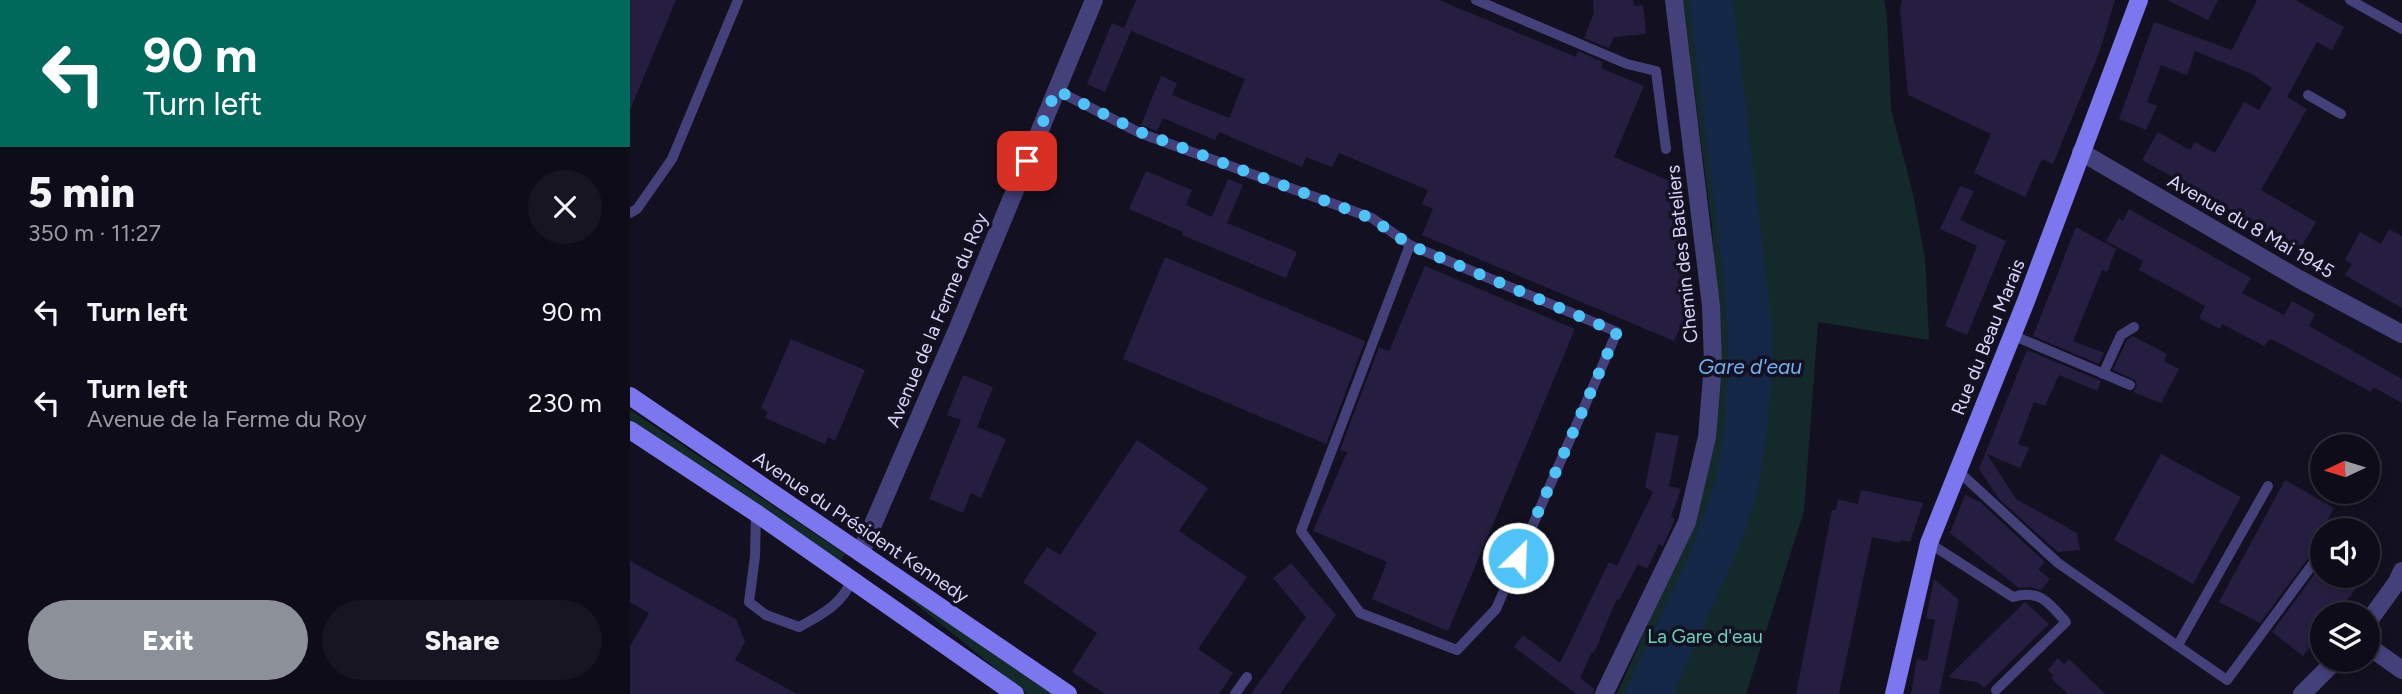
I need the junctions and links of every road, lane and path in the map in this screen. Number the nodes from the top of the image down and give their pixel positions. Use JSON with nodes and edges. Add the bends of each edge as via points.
{"nodes":[{"id":1,"x":738,"y":0,"type":"edge"},
{"id":2,"x":1094,"y":0,"type":"edge"},
{"id":3,"x":1476,"y":0,"type":"edge"},
{"id":4,"x":1674,"y":0,"type":"edge"},
{"id":5,"x":2139,"y":0,"type":"edge"},
{"id":6,"x":2350,"y":0,"type":"edge"},
{"id":7,"x":2402,"y":29,"type":"edge"},
{"id":8,"x":1056,"y":90,"type":"junction"},
{"id":9,"x":2308,"y":95,"type":"dead end"},
{"id":10,"x":2341,"y":114,"type":"dead end"},
{"id":11,"x":1666,"y":149,"type":"dead end"},
{"id":12,"x":2081,"y":152,"type":"junction"},
{"id":13,"x":630,"y":213,"type":"edge"},
{"id":14,"x":1410,"y":245,"type":"junction"},
{"id":15,"x":2134,"y":327,"type":"dead end"},
{"id":16,"x":2402,"y":334,"type":"edge"},
{"id":17,"x":2012,"y":335,"type":"junction"},
{"id":18,"x":2103,"y":374,"type":"junction"},
{"id":19,"x":2130,"y":385,"type":"dead end"},
{"id":20,"x":630,"y":396,"type":"edge"},
{"id":21,"x":630,"y":430,"type":"edge"},
{"id":22,"x":1957,"y":470,"type":"junction"},
{"id":23,"x":2268,"y":486,"type":"dead end"},
{"id":24,"x":756,"y":513,"type":"junction"},
{"id":25,"x":1929,"y":543,"type":"junction"},
{"id":26,"x":861,"y":552,"type":"junction"},
{"id":27,"x":2310,"y":568,"type":"edge"},
{"id":28,"x":2402,"y":571,"type":"edge"},
{"id":29,"x":852,"y":579,"type":"junction"},
{"id":30,"x":2380,"y":605,"type":"edge"},
{"id":31,"x":2178,"y":645,"type":"junction"},
{"id":32,"x":2380,"y":654,"type":"edge"},
{"id":33,"x":2402,"y":670,"type":"edge"},
{"id":34,"x":2324,"y":672,"type":"edge"},
{"id":35,"x":1247,"y":677,"type":"dead end"},
{"id":36,"x":1996,"y":690,"type":"dead end"},
{"id":37,"x":1015,"y":694,"type":"edge"},
{"id":38,"x":1068,"y":694,"type":"edge"},
{"id":39,"x":1235,"y":694,"type":"edge"},
{"id":40,"x":1604,"y":694,"type":"edge"},
{"id":41,"x":1894,"y":694,"type":"edge"},
{"id":42,"x":2302,"y":694,"type":"edge"}],
"edges":[{"from":1,"to":13,"type":"lane","via":[[672,159]]},
{"from":2,"to":8,"type":"street","name":"Avenue de la Ferme du Roy"},
{"from":3,"to":11,"type":"lane","via":[[1627,64],[1656,71]]},
{"from":4,"to":40,"type":"street","name":"Chemin des Bateliers","via":[[1711,306],[1713,364],[1707,437],[1687,522]]},
{"from":5,"to":12,"type":"main road","name":"Rue du Beau Marais"},
{"from":6,"to":7,"type":"lane"},
{"from":8,"to":14,"type":"lane","via":[[1140,132],[1371,218]]},
{"from":8,"to":26,"type":"street","name":"Avenue de la Ferme du Roy"},
{"from":9,"to":10,"type":"lane"},
{"from":12,"to":16,"type":"street","name":"Avenue du 8 Mai 1945"},
{"from":12,"to":17,"type":"main road","name":"Rue du Beau Marais"},
{"from":14,"to":14,"type":"lane","via":[[1617,332],[1496,609],[1457,650],[1360,612],[1301,531]]},
{"from":15,"to":18,"type":"lane","via":[[2121,335]]},
{"from":17,"to":18,"type":"lane"},
{"from":17,"to":22,"type":"main road","name":"Rue du Beau Marais"},
{"from":18,"to":19,"type":"lane"},
{"from":20,"to":26,"type":"main road","name":"Avenue du Président Kennedy"},
{"from":21,"to":24,"type":"main road"},
{"from":22,"to":25,"type":"main road","name":"Rue du Beau Marais"},
{"from":22,"to":31,"type":"lane","via":[[2058,563]]},
{"from":23,"to":31,"type":"lane"},
{"from":24,"to":29,"type":"main road"},
{"from":24,"to":29,"type":"lane","via":[[749,602],[766,615],[799,627],[831,609]]},
{"from":25,"to":36,"type":"lane","via":[[2013,597],[2026,593],[2044,598],[2066,622]]},
{"from":25,"to":41,"type":"main road","name":"Rue du Beau Marais"},
{"from":26,"to":29,"type":"main road","name":"Avenue de la Ferme du Roy"},
{"from":26,"to":38,"type":"main road","name":"Avenue du Président Kennedy"},
{"from":27,"to":31,"type":"lane","via":[[2227,680]]},
{"from":28,"to":30,"type":"street"},
{"from":29,"to":37,"type":"main road"},
{"from":32,"to":33,"type":"street"},
{"from":34,"to":42,"type":"street"},
{"from":35,"to":39,"type":"lane"}]}
